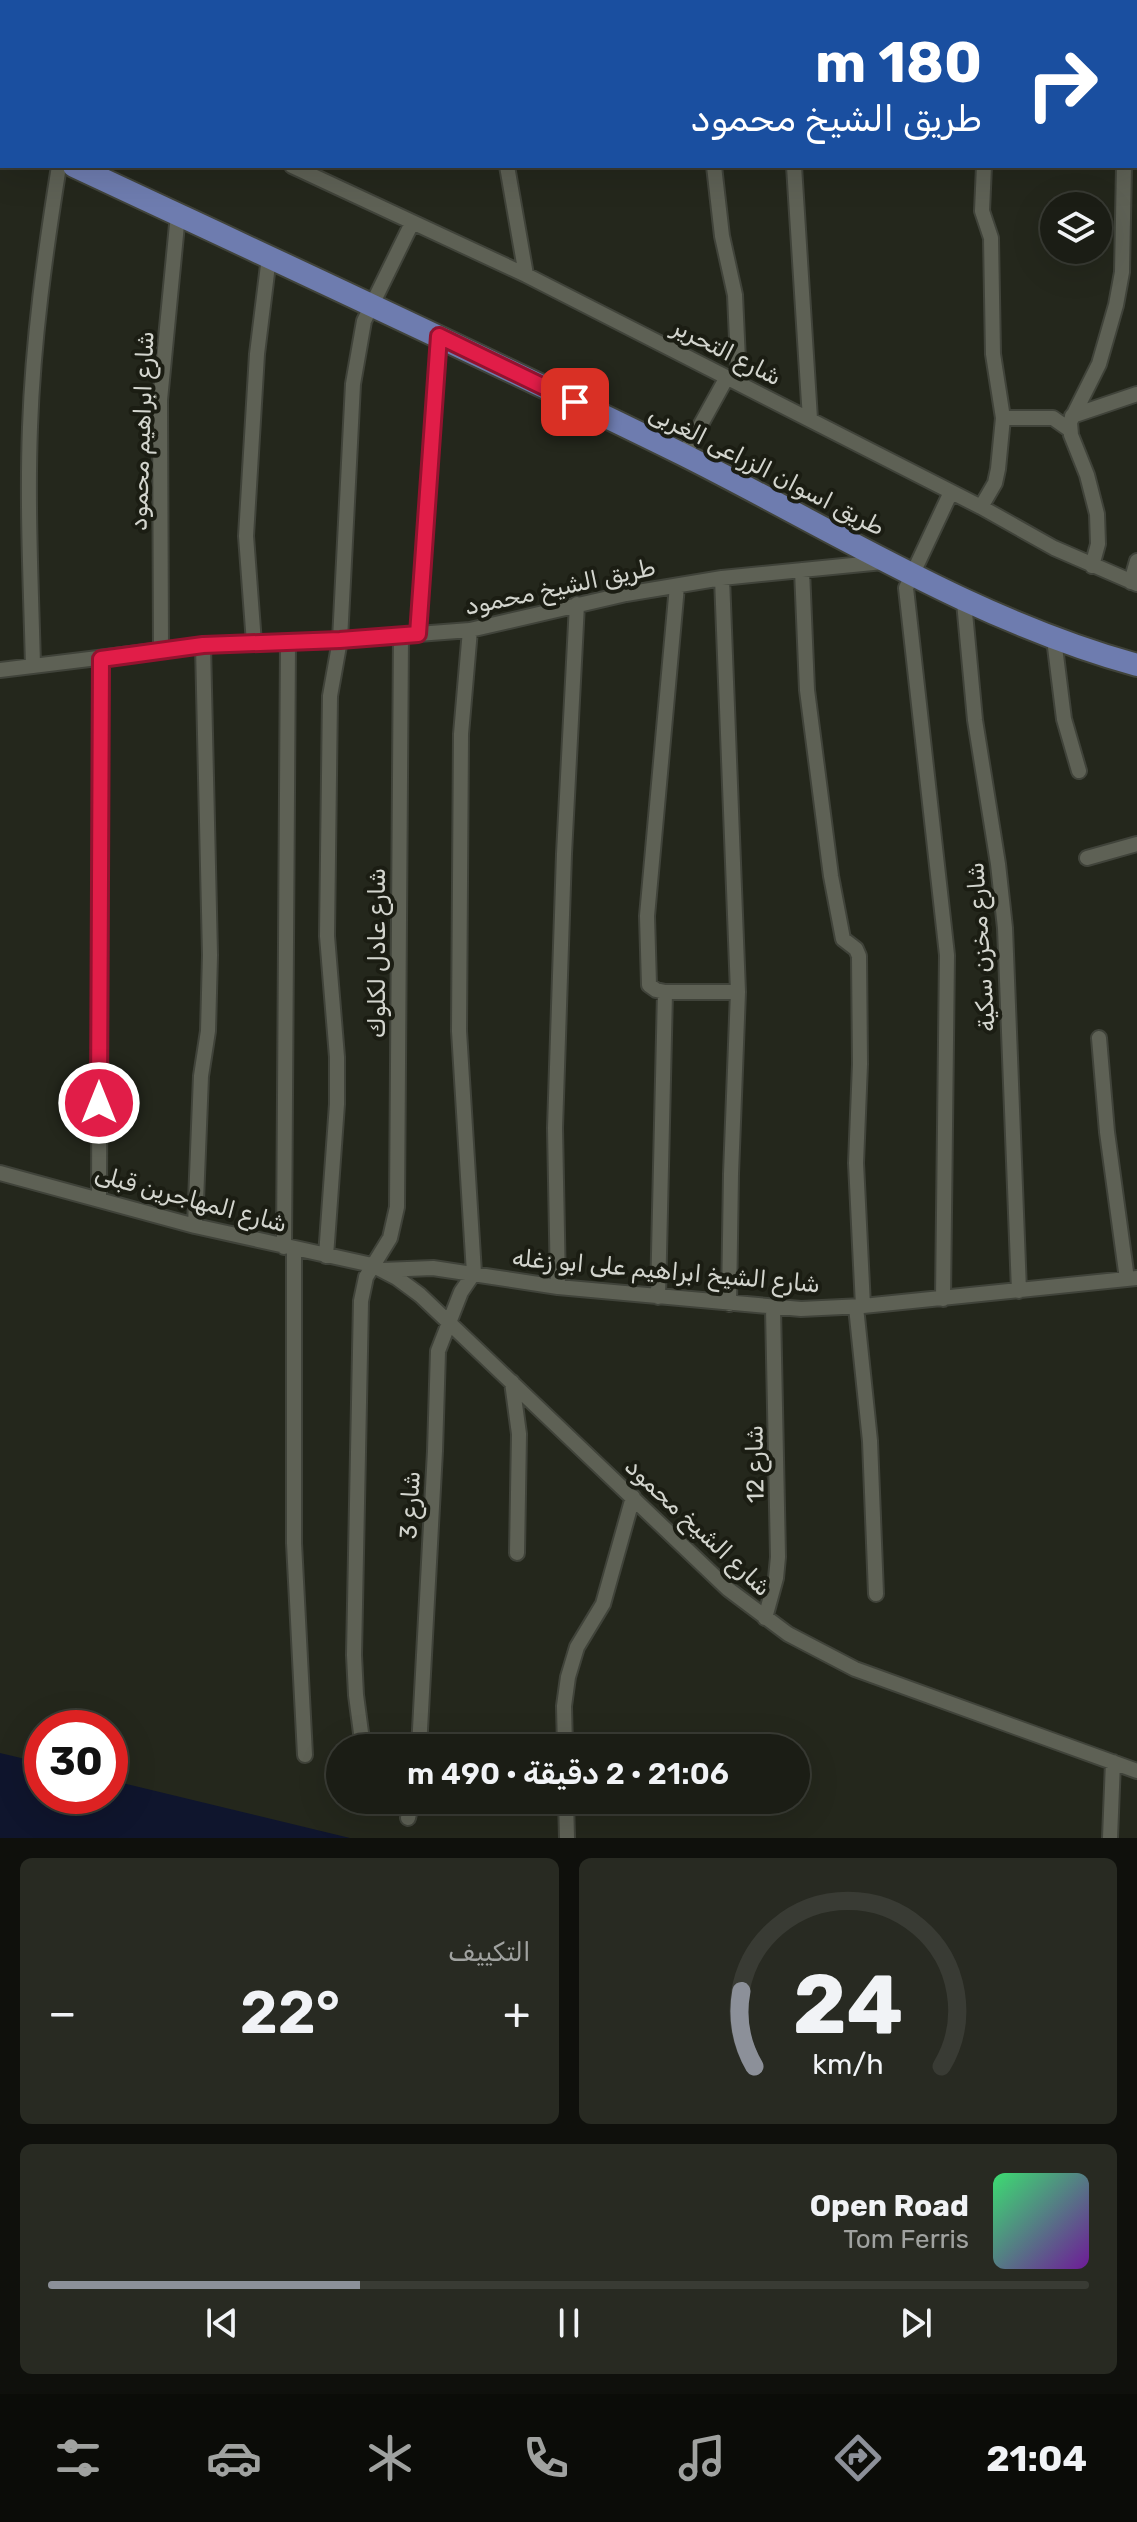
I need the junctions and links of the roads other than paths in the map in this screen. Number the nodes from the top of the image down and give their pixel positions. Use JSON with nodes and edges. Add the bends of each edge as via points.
{"nodes":[{"id":1,"x":59,"y":168,"type":"edge"},
{"id":2,"x":78,"y":168,"type":"edge"},
{"id":3,"x":296,"y":168,"type":"edge"},
{"id":4,"x":507,"y":168,"type":"edge"},
{"id":5,"x":714,"y":168,"type":"edge"},
{"id":6,"x":794,"y":168,"type":"edge"},
{"id":7,"x":984,"y":168,"type":"edge"},
{"id":8,"x":1124,"y":168,"type":"edge"},
{"id":9,"x":178,"y":214,"type":"junction"},
{"id":10,"x":412,"y":223,"type":"junction"},
{"id":11,"x":269,"y":257,"type":"junction"},
{"id":12,"x":526,"y":275,"type":"junction"},
{"id":13,"x":371,"y":304,"type":"junction"},
{"id":14,"x":439,"y":336,"type":"junction"},
{"id":15,"x":733,"y":380,"type":"junction"},
{"id":16,"x":1137,"y":394,"type":"edge"},
{"id":17,"x":1003,"y":418,"type":"junction"},
{"id":18,"x":810,"y":419,"type":"junction"},
{"id":19,"x":1071,"y":423,"type":"junction"},
{"id":20,"x":684,"y":455,"type":"junction"},
{"id":21,"x":951,"y":492,"type":"junction"},
{"id":22,"x":981,"y":507,"type":"junction"},
{"id":23,"x":890,"y":561,"type":"junction"},
{"id":24,"x":1137,"y":561,"type":"edge"},
{"id":25,"x":1092,"y":566,"type":"junction"},
{"id":26,"x":802,"y":570,"type":"junction"},
{"id":27,"x":911,"y":573,"type":"junction"},
{"id":28,"x":722,"y":578,"type":"junction"},
{"id":29,"x":1134,"y":583,"type":"edge"},
{"id":30,"x":677,"y":586,"type":"junction"},
{"id":31,"x":964,"y":602,"type":"junction"},
{"id":32,"x":577,"y":604,"type":"junction"},
{"id":33,"x":470,"y":630,"type":"junction"},
{"id":34,"x":418,"y":634,"type":"junction"},
{"id":35,"x":401,"y":635,"type":"junction"},
{"id":36,"x":1054,"y":639,"type":"junction"},
{"id":37,"x":340,"y":640,"type":"junction"},
{"id":38,"x":288,"y":642,"type":"junction"},
{"id":39,"x":254,"y":643,"type":"junction"},
{"id":40,"x":203,"y":645,"type":"junction"},
{"id":41,"x":161,"y":649,"type":"junction"},
{"id":42,"x":101,"y":659,"type":"junction"},
{"id":43,"x":1137,"y":665,"type":"edge"},
{"id":44,"x":33,"y":666,"type":"junction"},
{"id":45,"x":0,"y":670,"type":"edge"},
{"id":46,"x":1079,"y":771,"type":"dead end"},
{"id":47,"x":1137,"y":844,"type":"edge"},
{"id":48,"x":1087,"y":858,"type":"dead end"},
{"id":49,"x":665,"y":992,"type":"junction"},
{"id":50,"x":738,"y":992,"type":"junction"},
{"id":51,"x":1099,"y":1038,"type":"dead end"},
{"id":52,"x":0,"y":1173,"type":"edge"},
{"id":53,"x":99,"y":1198,"type":"junction"},
{"id":54,"x":195,"y":1226,"type":"junction"},
{"id":55,"x":289,"y":1248,"type":"junction"},
{"id":56,"x":326,"y":1256,"type":"junction"},
{"id":57,"x":377,"y":1267,"type":"junction"},
{"id":58,"x":474,"y":1273,"type":"junction"},
{"id":59,"x":1132,"y":1279,"type":"edge"},
{"id":60,"x":558,"y":1287,"type":"junction"},
{"id":61,"x":1019,"y":1291,"type":"junction"},
{"id":62,"x":658,"y":1297,"type":"junction"},
{"id":63,"x":943,"y":1299,"type":"junction"},
{"id":64,"x":729,"y":1304,"type":"junction"},
{"id":65,"x":860,"y":1307,"type":"junction"},
{"id":66,"x":773,"y":1308,"type":"junction"},
{"id":67,"x":449,"y":1323,"type":"junction"},
{"id":68,"x":511,"y":1381,"type":"junction"},
{"id":69,"x":633,"y":1497,"type":"junction"},
{"id":70,"x":517,"y":1553,"type":"dead end"},
{"id":71,"x":876,"y":1594,"type":"dead end"},
{"id":72,"x":765,"y":1618,"type":"junction"},
{"id":73,"x":361,"y":1734,"type":"edge"},
{"id":74,"x":420,"y":1734,"type":"edge"},
{"id":75,"x":565,"y":1734,"type":"edge"},
{"id":76,"x":305,"y":1755,"type":"dead end"},
{"id":77,"x":1113,"y":1762,"type":"junction"},
{"id":78,"x":1137,"y":1771,"type":"edge"},
{"id":79,"x":409,"y":1814,"type":"edge"},
{"id":80,"x":566,"y":1814,"type":"edge"},
{"id":81,"x":408,"y":1818,"type":"dead end"},
{"id":82,"x":567,"y":1838,"type":"edge"},
{"id":83,"x":1110,"y":1838,"type":"edge"}],
"edges":[{"from":1,"to":44,"type":"street","via":[[41,279],[30,424]]},
{"from":2,"to":9,"type":"main road","name":"طريق اسوان الزراعى الغربى"},
{"from":3,"to":10,"type":"street","name":"شارع التحرير"},
{"from":4,"to":12,"type":"street"},
{"from":5,"to":15,"type":"street","via":[[735,295]]},
{"from":6,"to":18,"type":"street"},
{"from":7,"to":17,"type":"street","via":[[982,211],[991,238],[993,354]]},
{"from":8,"to":19,"type":"street","via":[[1122,272],[1116,305],[1099,364]]},
{"from":9,"to":11,"type":"main road","name":"طريق اسوان الزراعى الغربى"},
{"from":9,"to":41,"type":"street","name":"شارع ابراهيم محمود","via":[[160,400]]},
{"from":10,"to":12,"type":"street","name":"شارع التحرير"},
{"from":10,"to":13,"type":"street"},
{"from":11,"to":13,"type":"main road","name":"طريق اسوان الزراعى الغربى"},
{"from":11,"to":39,"type":"street","via":[[246,536]]},
{"from":12,"to":15,"type":"street","name":"شارع التحرير"},
{"from":13,"to":14,"type":"main road","name":"طريق اسوان الزراعى الغربى"},
{"from":13,"to":37,"type":"street","via":[[359,336],[353,384]]},
{"from":14,"to":20,"type":"main road","name":"طريق اسوان الزراعى الغربى"},
{"from":14,"to":34,"type":"street"},
{"from":15,"to":18,"type":"street","name":"شارع التحرير"},
{"from":15,"to":20,"type":"street"},
{"from":16,"to":19,"type":"street"},
{"from":17,"to":19,"type":"street"},
{"from":17,"to":22,"type":"street","via":[[995,483]]},
{"from":18,"to":21,"type":"street","name":"شارع التحرير"},
{"from":19,"to":25,"type":"street","via":[[1097,514]]},
{"from":20,"to":23,"type":"main road","name":"طريق اسوان الزراعى الغربى"},
{"from":21,"to":22,"type":"street","name":"شارع التحرير"},
{"from":21,"to":27,"type":"street"},
{"from":22,"to":25,"type":"street","name":"شارع التحرير"},
{"from":23,"to":26,"type":"street","name":"طريق الشيخ محمود"},
{"from":23,"to":27,"type":"main road","name":"طريق اسوان الزراعى الغربى"},
{"from":24,"to":29,"type":"street"},
{"from":25,"to":29,"type":"street","name":"شارع التحرير"},
{"from":26,"to":28,"type":"street","name":"طريق الشيخ محمود"},
{"from":26,"to":65,"type":"street","via":[[807,690],[831,876],[843,939],[859,956]]},
{"from":27,"to":31,"type":"main road","name":"طريق اسوان الزراعى الغربى"},
{"from":27,"to":63,"type":"street","via":[[906,602],[947,955]]},
{"from":28,"to":30,"type":"street","name":"طريق الشيخ محمود"},
{"from":28,"to":50,"type":"street"},
{"from":30,"to":32,"type":"street","name":"طريق الشيخ محمود"},
{"from":30,"to":49,"type":"street","via":[[647,916],[649,985]]},
{"from":31,"to":36,"type":"main road","name":"طريق اسوان الزراعى الغربى"},
{"from":31,"to":61,"type":"street","name":"شارع مخزن سكية","via":[[1004,917]]},
{"from":32,"to":33,"type":"street","name":"طريق الشيخ محمود"},
{"from":32,"to":60,"type":"street","via":[[555,1128]]},
{"from":33,"to":34,"type":"street","name":"طريق الشيخ محمود"},
{"from":33,"to":58,"type":"street","via":[[461,734],[459,1031]]},
{"from":34,"to":35,"type":"street","name":"طريق الشيخ محمود"},
{"from":35,"to":37,"type":"street","name":"طريق الشيخ محمود"},
{"from":35,"to":57,"type":"street","name":"شارع عادل لكلوك","via":[[397,1207]]},
{"from":36,"to":43,"type":"main road","name":"طريق اسوان الزراعى الغربى"},
{"from":36,"to":46,"type":"street","via":[[1064,719]]},
{"from":37,"to":38,"type":"street","name":"طريق الشيخ محمود"},
{"from":37,"to":56,"type":"street","via":[[330,696],[327,936],[337,1104]]},
{"from":38,"to":39,"type":"street","name":"طريق الشيخ محمود"},
{"from":38,"to":55,"type":"street"},
{"from":39,"to":40,"type":"street","name":"طريق الشيخ محمود"},
{"from":40,"to":41,"type":"street","name":"طريق الشيخ محمود"},
{"from":40,"to":54,"type":"street","via":[[210,971]]},
{"from":41,"to":42,"type":"street","name":"طريق الشيخ محمود"},
{"from":42,"to":44,"type":"street","name":"طريق الشيخ محمود"},
{"from":42,"to":53,"type":"street"},
{"from":44,"to":45,"type":"street","name":"طريق الشيخ محمود"},
{"from":47,"to":48,"type":"street"},
{"from":49,"to":50,"type":"street"},
{"from":49,"to":62,"type":"street"},
{"from":50,"to":64,"type":"street"},
{"from":51,"to":59,"type":"street","via":[[1107,1132]]},
{"from":52,"to":53,"type":"street","name":"شارع المهاجرين قبلى"},
{"from":53,"to":54,"type":"street","name":"شارع المهاجرين قبلى"},
{"from":54,"to":55,"type":"street","name":"شارع المهاجرين قبلى"},
{"from":55,"to":56,"type":"street","name":"شارع المهاجرين قبلى"},
{"from":55,"to":76,"type":"street","via":[[294,1543]]},
{"from":56,"to":57,"type":"street","name":"شارع المهاجرين قبلى"},
{"from":57,"to":58,"type":"street","name":"شارع الشيخ ابراهيم على ابو زغله"},
{"from":57,"to":67,"type":"street","name":"شارع الشيخ محمود","via":[[409,1286]]},
{"from":57,"to":73,"type":"street","name":"شارع عادل لكلوك","via":[[361,1301],[354,1642]]},
{"from":58,"to":60,"type":"street","name":"شارع الشيخ ابراهيم على ابو زغله"},
{"from":58,"to":67,"type":"street","name":"شارع 3"},
{"from":59,"to":61,"type":"street","name":"شارع الشيخ ابراهيم على ابو زغله"},
{"from":60,"to":62,"type":"street","name":"شارع الشيخ ابراهيم على ابو زغله"},
{"from":61,"to":63,"type":"street","name":"شارع الشيخ ابراهيم على ابو زغله"},
{"from":62,"to":64,"type":"street","name":"شارع الشيخ ابراهيم على ابو زغله"},
{"from":63,"to":65,"type":"street","name":"شارع الشيخ ابراهيم على ابو زغله"},
{"from":64,"to":66,"type":"street","name":"شارع الشيخ ابراهيم على ابو زغله"},
{"from":65,"to":66,"type":"street","name":"شارع الشيخ ابراهيم على ابو زغله"},
{"from":65,"to":71,"type":"street"},
{"from":66,"to":72,"type":"street","name":"شارع 12","via":[[778,1557]]},
{"from":67,"to":68,"type":"street","name":"شارع الشيخ محمود"},
{"from":67,"to":74,"type":"street","name":"شارع 3","via":[[437,1360]]},
{"from":68,"to":69,"type":"street","name":"شارع الشيخ محمود"},
{"from":68,"to":70,"type":"street","via":[[519,1434]]},
{"from":69,"to":72,"type":"street","name":"شارع الشيخ محمود"},
{"from":69,"to":75,"type":"street","via":[[603,1604],[577,1647],[568,1677]]},
{"from":72,"to":77,"type":"street","name":"شارع الشيخ محمود","via":[[855,1669]]},
{"from":77,"to":78,"type":"street","name":"شارع الشيخ محمود"},
{"from":77,"to":83,"type":"street"},
{"from":79,"to":81,"type":"street"},
{"from":80,"to":82,"type":"street"}]}
